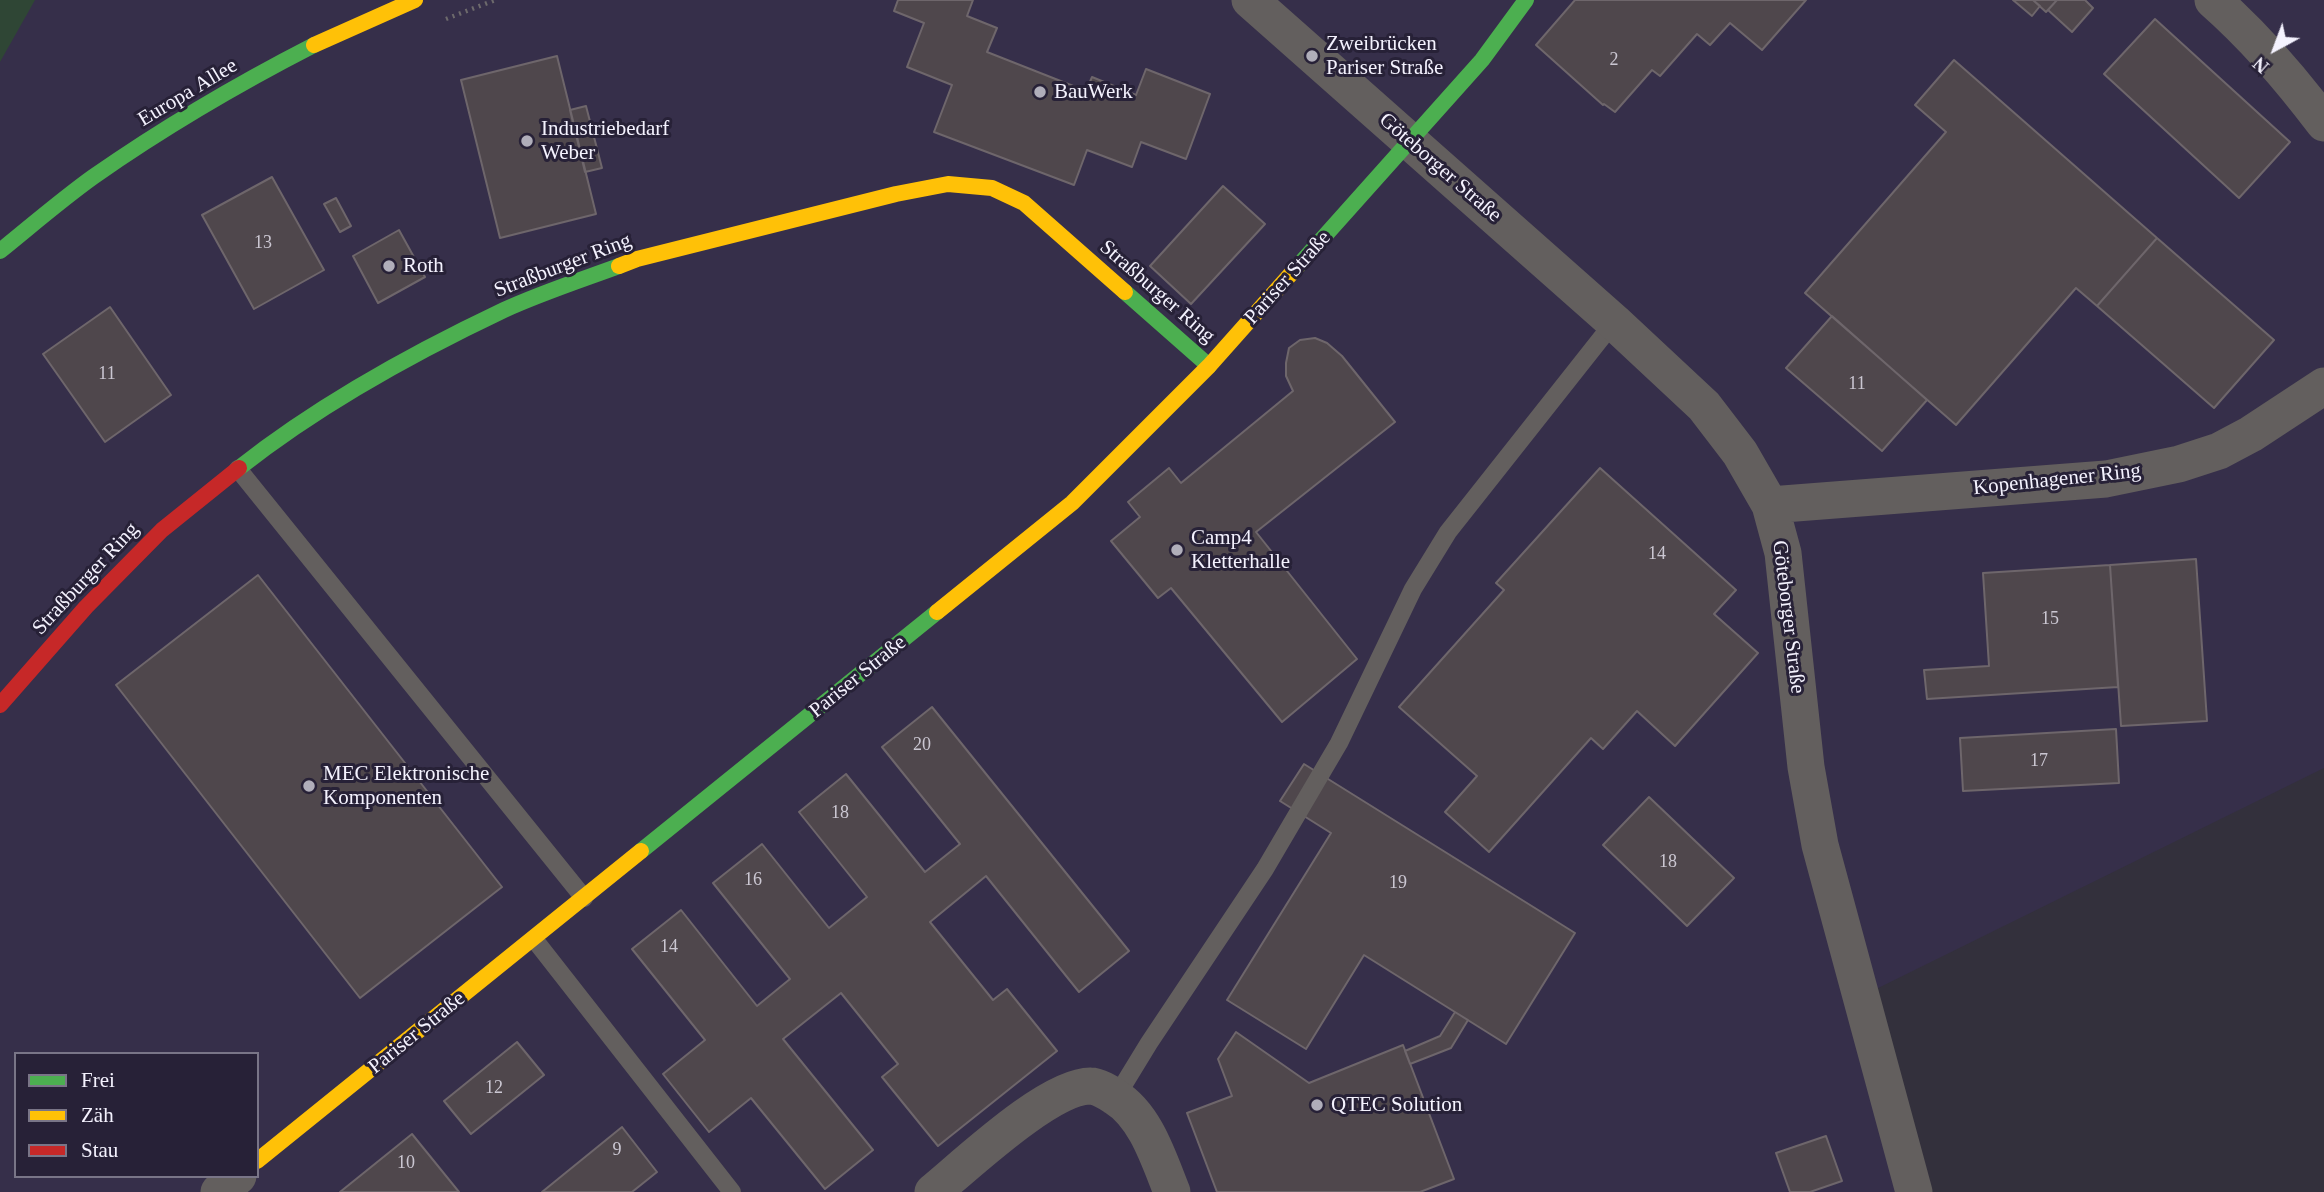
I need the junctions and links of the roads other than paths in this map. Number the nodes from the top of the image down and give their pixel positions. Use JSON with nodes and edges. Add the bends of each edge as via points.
{"nodes":[{"id":1,"x":415,"y":0,"type":"edge"},
{"id":2,"x":1250,"y":0,"type":"edge"},
{"id":3,"x":1526,"y":0,"type":"edge"},
{"id":4,"x":2213,"y":0,"type":"edge"},
{"id":5,"x":2324,"y":123,"type":"edge"},
{"id":6,"x":1410,"y":141,"type":"junction"},
{"id":7,"x":0,"y":251,"type":"edge"},
{"id":8,"x":1614,"y":322,"type":"junction"},
{"id":9,"x":1209,"y":366,"type":"junction"},
{"id":10,"x":2324,"y":386,"type":"edge"},
{"id":11,"x":238,"y":469,"type":"junction"},
{"id":12,"x":1770,"y":505,"type":"junction"},
{"id":13,"x":0,"y":705,"type":"edge"},
{"id":14,"x":584,"y":898,"type":"junction"},
{"id":15,"x":534,"y":939,"type":"junction"},
{"id":16,"x":1116,"y":1097,"type":"junction"},
{"id":17,"x":259,"y":1159,"type":"edge"},
{"id":18,"x":236,"y":1178,"type":"edge"},
{"id":19,"x":219,"y":1192,"type":"edge"},
{"id":20,"x":732,"y":1192,"type":"edge"},
{"id":21,"x":933,"y":1192,"type":"edge"},
{"id":22,"x":1172,"y":1192,"type":"edge"},
{"id":23,"x":1914,"y":1192,"type":"edge"}],
"edges":[{"from":1,"to":7,"type":"street","name":"Europa Allee","via":[[316,45],[219,97],[91,179]]},
{"from":2,"to":6,"type":"street","name":"Göteborger Straße"},
{"from":3,"to":6,"type":"street","via":[[1482,60]]},
{"from":4,"to":5,"type":"street","via":[[2293,82]]},
{"from":6,"to":8,"type":"street","name":"Göteborger Straße"},
{"from":6,"to":9,"type":"street","name":"Pariser Straße"},
{"from":8,"to":12,"type":"street","name":"Göteborger Straße","via":[[1704,406],[1740,453]]},
{"from":8,"to":16,"type":"lane","via":[[1448,532],[1413,589],[1332,755],[1265,869]]},
{"from":9,"to":11,"type":"street","name":"Straßburger Ring","via":[[1024,203],[992,188],[948,184],[637,259],[506,309],[361,384]]},
{"from":9,"to":14,"type":"street","name":"Pariser Straße","via":[[1072,503]]},
{"from":10,"to":12,"type":"street","name":"Kopenhagener Ring","via":[[2251,434],[2179,464],[2106,479]]},
{"from":11,"to":13,"type":"street","name":"Straßburger Ring","via":[[162,530]]},
{"from":11,"to":14,"type":"lane"},
{"from":12,"to":23,"type":"street","name":"Göteborger Straße","via":[[1783,553],[1806,767],[1820,845]]},
{"from":14,"to":15,"type":"street","name":"Pariser Straße"},
{"from":15,"to":17,"type":"street","name":"Pariser Straße"},
{"from":15,"to":20,"type":"lane"},
{"from":16,"to":21,"type":"street","via":[[1092,1086],[1058,1095]]},
{"from":16,"to":22,"type":"street","via":[[1137,1118]]},
{"from":18,"to":19,"type":"street"}]}
